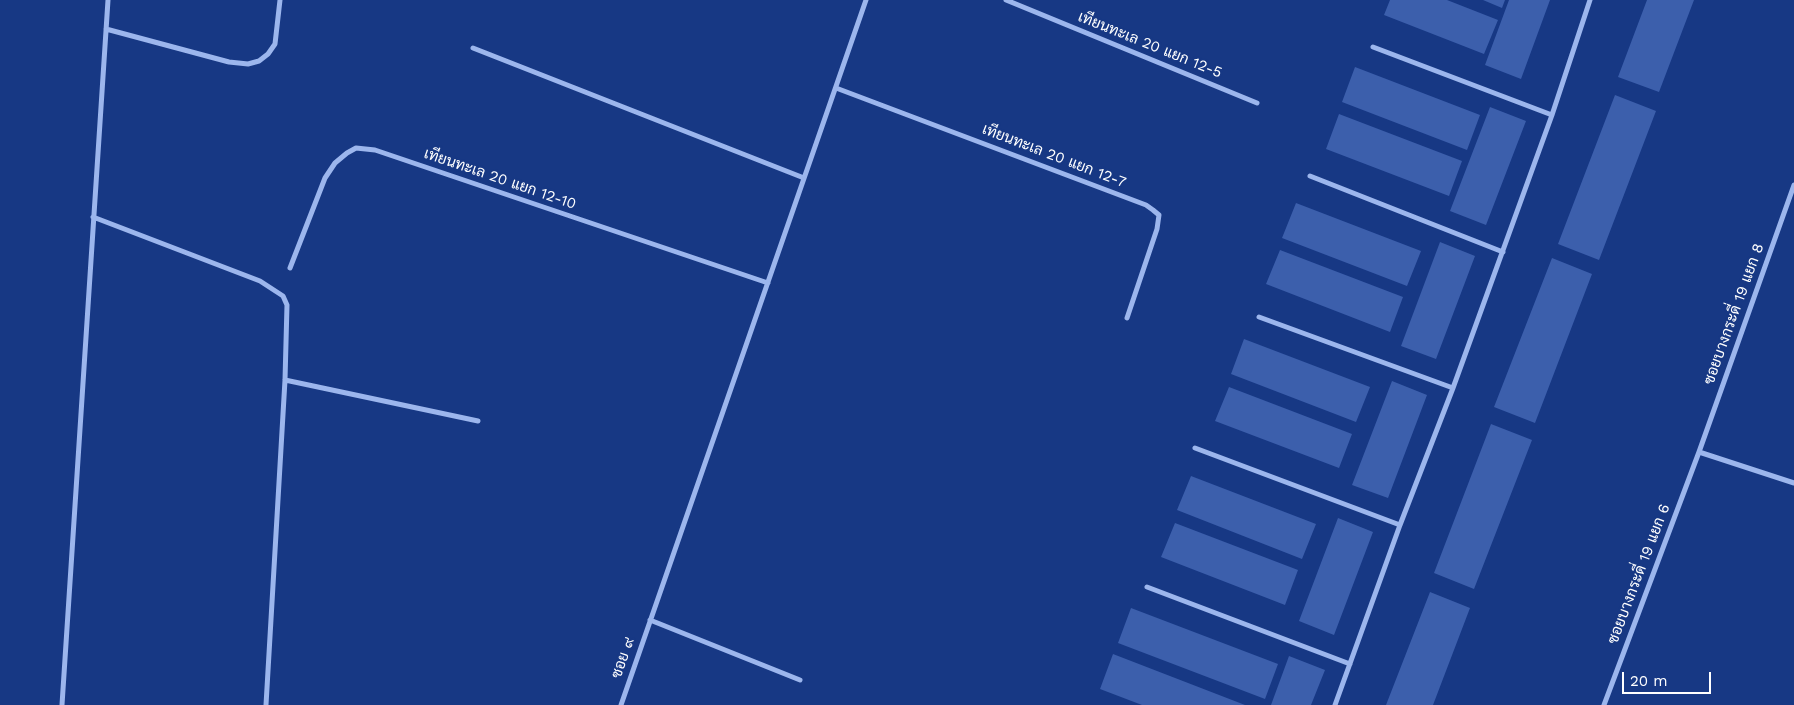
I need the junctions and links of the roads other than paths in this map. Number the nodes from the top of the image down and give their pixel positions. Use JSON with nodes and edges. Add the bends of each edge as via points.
{"nodes":[{"id":1,"x":108,"y":0,"type":"edge"},
{"id":2,"x":280,"y":0,"type":"edge"},
{"id":3,"x":866,"y":0,"type":"edge"},
{"id":4,"x":1006,"y":0,"type":"edge"},
{"id":5,"x":1590,"y":0,"type":"edge"},
{"id":6,"x":106,"y":29,"type":"junction"},
{"id":7,"x":1373,"y":47,"type":"dead end"},
{"id":8,"x":473,"y":48,"type":"dead end"},
{"id":9,"x":836,"y":88,"type":"junction"},
{"id":10,"x":1256,"y":103,"type":"dead end"},
{"id":11,"x":1552,"y":115,"type":"junction"},
{"id":12,"x":1310,"y":176,"type":"dead end"},
{"id":13,"x":804,"y":178,"type":"junction"},
{"id":14,"x":1794,"y":185,"type":"edge"},
{"id":15,"x":93,"y":217,"type":"junction"},
{"id":16,"x":1503,"y":252,"type":"junction"},
{"id":17,"x":290,"y":268,"type":"dead end"},
{"id":18,"x":768,"y":283,"type":"junction"},
{"id":19,"x":1259,"y":317,"type":"dead end"},
{"id":20,"x":1126,"y":318,"type":"dead end"},
{"id":21,"x":285,"y":380,"type":"junction"},
{"id":22,"x":1453,"y":388,"type":"junction"},
{"id":23,"x":478,"y":420,"type":"dead end"},
{"id":24,"x":1195,"y":448,"type":"dead end"},
{"id":25,"x":1698,"y":452,"type":"junction"},
{"id":26,"x":1794,"y":484,"type":"edge"},
{"id":27,"x":1400,"y":525,"type":"junction"},
{"id":28,"x":1147,"y":587,"type":"dead end"},
{"id":29,"x":650,"y":620,"type":"junction"},
{"id":30,"x":1350,"y":664,"type":"junction"},
{"id":31,"x":800,"y":680,"type":"dead end"},
{"id":32,"x":62,"y":705,"type":"edge"},
{"id":33,"x":266,"y":705,"type":"edge"},
{"id":34,"x":621,"y":705,"type":"edge"},
{"id":35,"x":1335,"y":705,"type":"edge"},
{"id":36,"x":1604,"y":705,"type":"edge"}],
"edges":[{"from":1,"to":6,"type":"street"},
{"from":2,"to":6,"type":"street","via":[[275,44],[259,61],[248,64],[228,62]]},
{"from":3,"to":9,"type":"street","name":"ซอย ๙"},
{"from":4,"to":10,"type":"street","name":"เทียนทะเล 20 แยก 12-5"},
{"from":5,"to":11,"type":"street"},
{"from":6,"to":15,"type":"street"},
{"from":7,"to":11,"type":"street"},
{"from":8,"to":13,"type":"street"},
{"from":9,"to":13,"type":"street","name":"ซอย ๙"},
{"from":9,"to":20,"type":"street","name":"เทียนทะเล 20 แยก 12-7","via":[[1146,204],[1158,215],[1157,229]]},
{"from":11,"to":16,"type":"street"},
{"from":12,"to":16,"type":"street"},
{"from":13,"to":18,"type":"street","name":"ซอย ๙"},
{"from":14,"to":25,"type":"street","name":"ซอยบางกระดี่ 19 แยก 8"},
{"from":15,"to":21,"type":"street","via":[[260,281],[283,296],[288,312]]},
{"from":15,"to":32,"type":"street"},
{"from":16,"to":22,"type":"street"},
{"from":17,"to":18,"type":"street","name":"เทียนทะเล 20 แยก 12-10","via":[[325,178],[347,153],[356,148],[375,150]]},
{"from":18,"to":29,"type":"street","name":"ซอย ๙"},
{"from":19,"to":22,"type":"street"},
{"from":21,"to":23,"type":"street"},
{"from":21,"to":33,"type":"street"},
{"from":22,"to":27,"type":"street"},
{"from":24,"to":27,"type":"street"},
{"from":25,"to":26,"type":"street"},
{"from":25,"to":36,"type":"street","name":"ซอยบางกระดี่ 19 แยก 6"},
{"from":27,"to":30,"type":"street"},
{"from":28,"to":30,"type":"street"},
{"from":29,"to":31,"type":"street"},
{"from":29,"to":34,"type":"street","name":"ซอย ๙"},
{"from":30,"to":35,"type":"street"}]}
